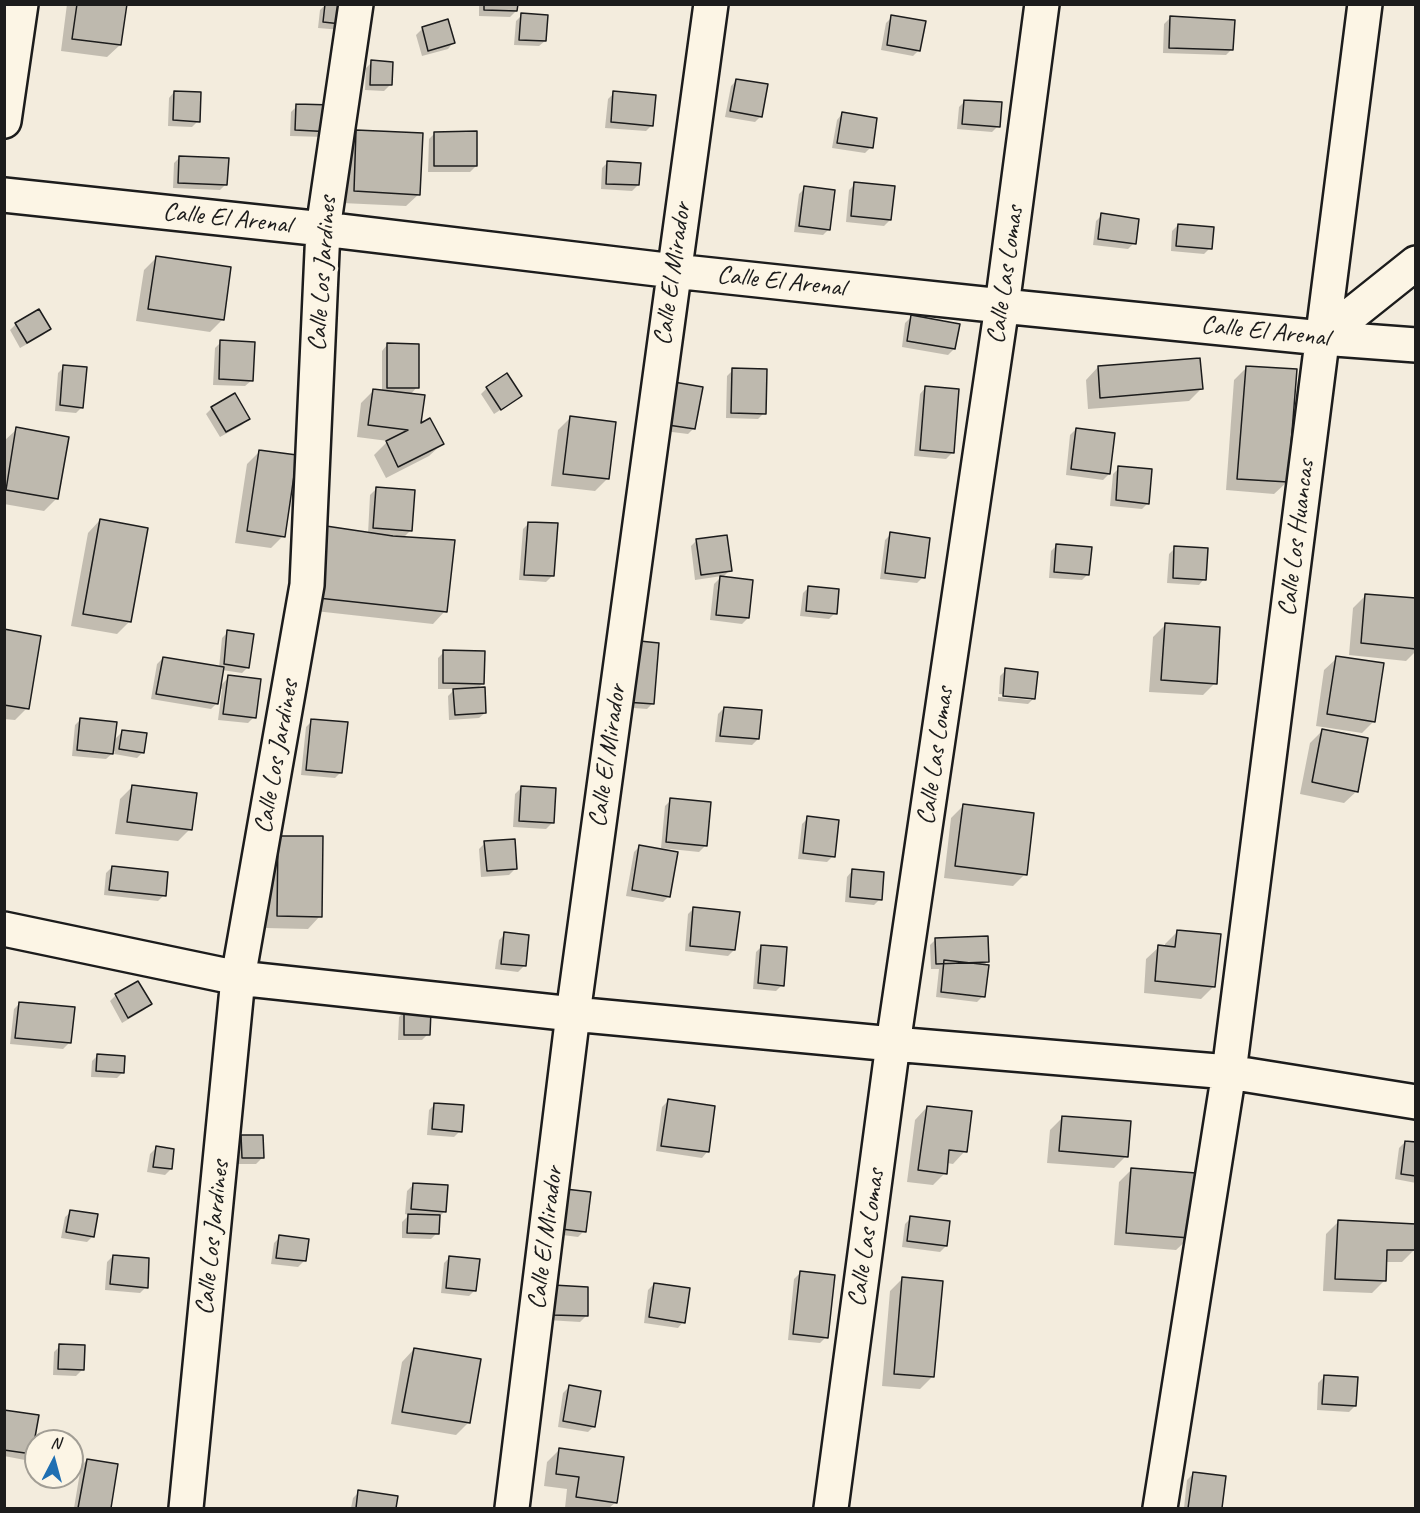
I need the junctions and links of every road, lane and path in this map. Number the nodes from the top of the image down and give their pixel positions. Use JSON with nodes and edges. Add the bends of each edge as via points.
{"nodes":[{"id":1,"x":21,"y":4,"type":"edge"},
{"id":2,"x":356,"y":4,"type":"edge"},
{"id":3,"x":711,"y":4,"type":"edge"},
{"id":4,"x":1042,"y":4,"type":"edge"},
{"id":5,"x":1365,"y":4,"type":"edge"},
{"id":6,"x":4,"y":121,"type":"edge"},
{"id":7,"x":4,"y":195,"type":"edge"},
{"id":8,"x":323,"y":229,"type":"junction"},
{"id":9,"x":1416,"y":263,"type":"edge"},
{"id":10,"x":674,"y":271,"type":"junction"},
{"id":11,"x":1002,"y":306,"type":"junction"},
{"id":12,"x":1322,"y":338,"type":"junction"},
{"id":13,"x":1416,"y":345,"type":"edge"},
{"id":14,"x":4,"y":929,"type":"edge"},
{"id":15,"x":238,"y":978,"type":"junction"},
{"id":16,"x":573,"y":1014,"type":"junction"},
{"id":17,"x":893,"y":1044,"type":"junction"},
{"id":18,"x":1229,"y":1072,"type":"junction"},
{"id":19,"x":1416,"y":1102,"type":"edge"},
{"id":20,"x":186,"y":1509,"type":"edge"},
{"id":21,"x":512,"y":1509,"type":"edge"},
{"id":22,"x":831,"y":1509,"type":"edge"},
{"id":23,"x":1160,"y":1509,"type":"edge"}],
"edges":[{"from":1,"to":6,"type":"street"},
{"from":2,"to":8,"type":"street","name":"Calle Los Jardines"},
{"from":3,"to":10,"type":"street","name":"Calle El Mirador"},
{"from":4,"to":11,"type":"street","name":"Calle Las Lomas"},
{"from":5,"to":12,"type":"street","name":"Calle Los Huancas"},
{"from":7,"to":8,"type":"street","name":"Calle El Arenal"},
{"from":8,"to":10,"type":"street","name":"Calle El Arenal"},
{"from":8,"to":15,"type":"street","name":"Calle Los Jardines","via":[[307,585]]},
{"from":9,"to":12,"type":"street"},
{"from":10,"to":11,"type":"street","name":"Calle El Arenal"},
{"from":10,"to":16,"type":"street","name":"Calle El Mirador"},
{"from":11,"to":12,"type":"street","name":"Calle El Arenal"},
{"from":11,"to":17,"type":"street","name":"Calle Las Lomas"},
{"from":12,"to":13,"type":"street","name":"Calle El Arenal"},
{"from":12,"to":18,"type":"street","name":"Calle Los Huancas"},
{"from":14,"to":15,"type":"street"},
{"from":15,"to":16,"type":"street"},
{"from":15,"to":20,"type":"street","name":"Calle Los Jardines"},
{"from":16,"to":17,"type":"street"},
{"from":16,"to":21,"type":"street","name":"Calle El Mirador"},
{"from":17,"to":18,"type":"street"},
{"from":17,"to":22,"type":"street","name":"Calle Las Lomas"},
{"from":18,"to":19,"type":"street"},
{"from":18,"to":23,"type":"street","name":"Calle Los Huancas"}]}
